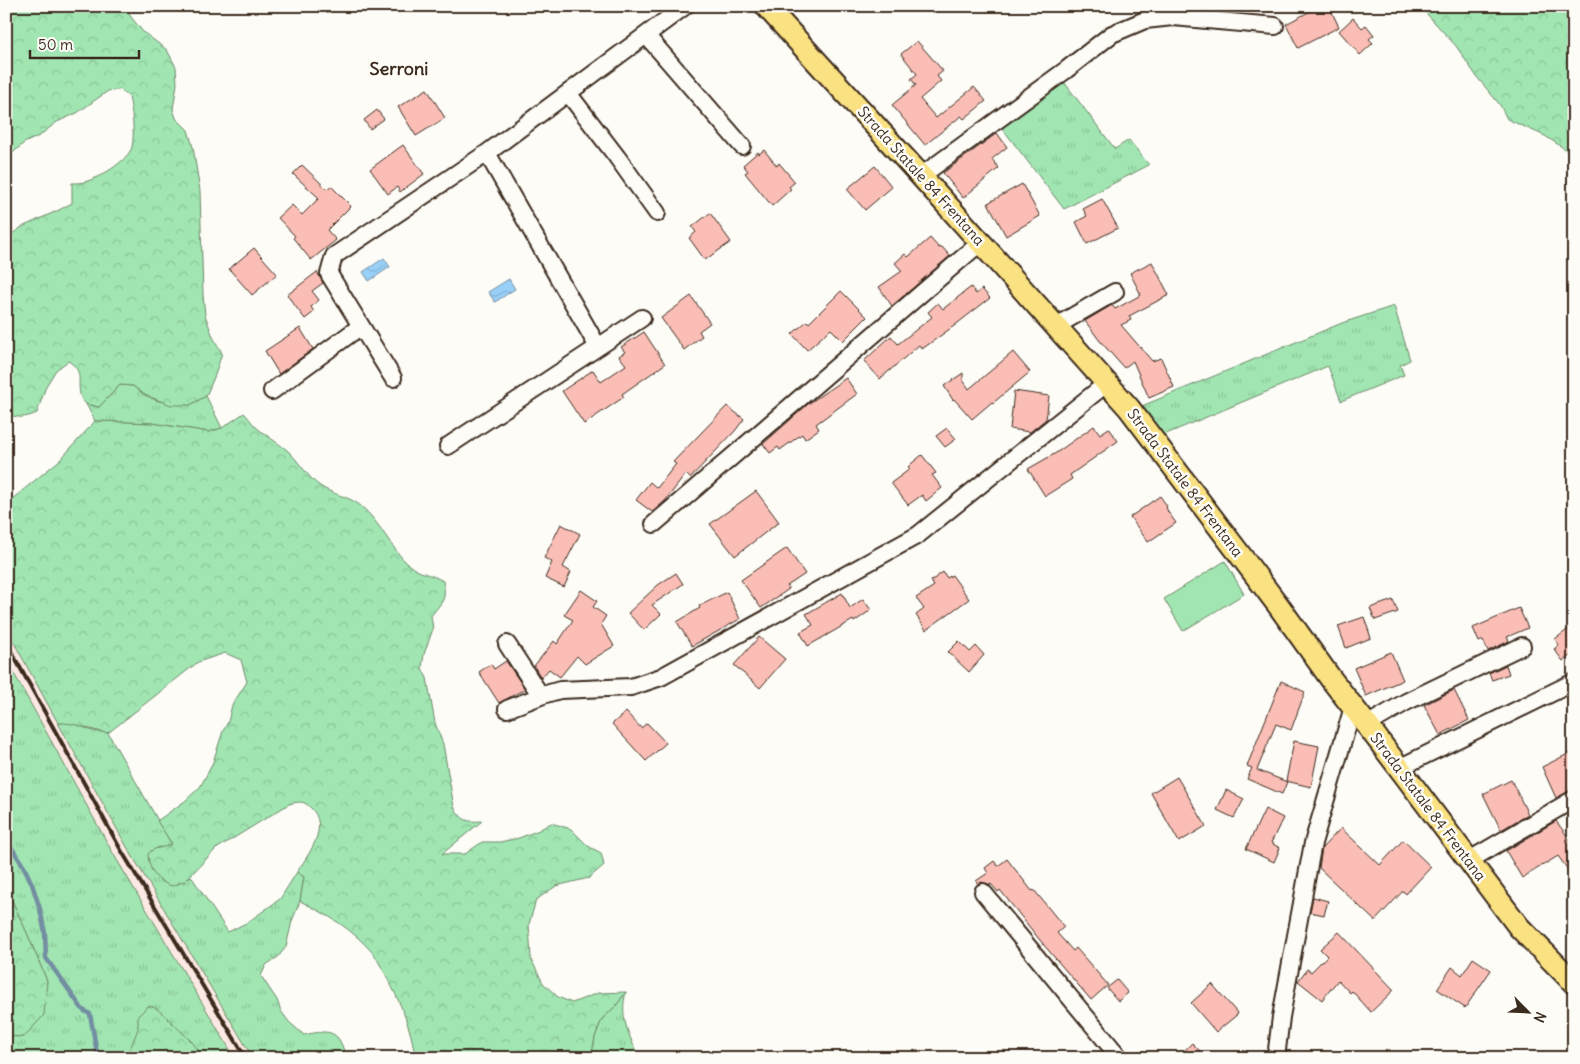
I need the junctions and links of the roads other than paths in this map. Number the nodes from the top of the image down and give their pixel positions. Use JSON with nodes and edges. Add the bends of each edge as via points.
{"nodes":[{"id":1,"x":685,"y":6,"type":"edge"},
{"id":2,"x":766,"y":6,"type":"edge"},
{"id":3,"x":1275,"y":26,"type":"dead end"},
{"id":4,"x":646,"y":35,"type":"junction"},
{"id":5,"x":568,"y":93,"type":"junction"},
{"id":6,"x":742,"y":146,"type":"dead end"},
{"id":7,"x":487,"y":153,"type":"junction"},
{"id":8,"x":921,"y":176,"type":"junction"},
{"id":9,"x":657,"y":213,"type":"dead end"},
{"id":10,"x":981,"y":242,"type":"junction"},
{"id":11,"x":1115,"y":292,"type":"dead end"},
{"id":12,"x":642,"y":318,"type":"dead end"},
{"id":13,"x":362,"y":326,"type":"junction"},
{"id":14,"x":1056,"y":326,"type":"junction"},
{"id":15,"x":598,"y":347,"type":"junction"},
{"id":16,"x":393,"y":378,"type":"dead end"},
{"id":17,"x":1107,"y":383,"type":"junction"},
{"id":18,"x":272,"y":391,"type":"dead end"},
{"id":19,"x":448,"y":446,"type":"dead end"},
{"id":20,"x":654,"y":524,"type":"dead end"},
{"id":21,"x":507,"y":644,"type":"dead end"},
{"id":22,"x":1522,"y":646,"type":"dead end"},
{"id":23,"x":1574,"y":682,"type":"edge"},
{"id":24,"x":541,"y":696,"type":"junction"},
{"id":25,"x":1353,"y":708,"type":"junction"},
{"id":26,"x":507,"y":709,"type":"dead end"},
{"id":27,"x":1367,"y":726,"type":"junction"},
{"id":28,"x":1399,"y":768,"type":"junction"},
{"id":29,"x":1574,"y":799,"type":"edge"},
{"id":30,"x":1468,"y":861,"type":"junction"},
{"id":31,"x":983,"y":892,"type":"dead end"},
{"id":32,"x":1574,"y":983,"type":"edge"},
{"id":33,"x":1120,"y":1058,"type":"edge"},
{"id":34,"x":1276,"y":1058,"type":"edge"}],
"edges":[{"from":1,"to":4,"type":"street"},
{"from":2,"to":8,"type":"main road","name":"Strada Statale 84 Frentana"},
{"from":3,"to":8,"type":"street","via":[[1173,17],[1145,20],[1112,34]]},
{"from":4,"to":5,"type":"street"},
{"from":4,"to":6,"type":"street"},
{"from":5,"to":7,"type":"street"},
{"from":5,"to":9,"type":"street"},
{"from":7,"to":13,"type":"street","via":[[334,256],[329,274]]},
{"from":7,"to":15,"type":"street"},
{"from":8,"to":10,"type":"main road","name":"Strada Statale 84 Frentana"},
{"from":10,"to":14,"type":"main road","name":"Strada Statale 84 Frentana"},
{"from":10,"to":20,"type":"street"},
{"from":11,"to":14,"type":"street"},
{"from":12,"to":15,"type":"street"},
{"from":13,"to":16,"type":"street"},
{"from":13,"to":18,"type":"street"},
{"from":14,"to":17,"type":"main road","name":"Strada Statale 84 Frentana"},
{"from":15,"to":19,"type":"street"},
{"from":17,"to":24,"type":"street","via":[[918,535],[661,677],[631,688],[560,690]]},
{"from":17,"to":25,"type":"main road","name":"Strada Statale 84 Frentana"},
{"from":21,"to":24,"type":"street"},
{"from":22,"to":27,"type":"street","via":[[1406,702]]},
{"from":23,"to":28,"type":"street"},
{"from":24,"to":26,"type":"street"},
{"from":25,"to":27,"type":"main road","name":"Strada Statale 84 Frentana"},
{"from":25,"to":34,"type":"street","via":[[1313,843]]},
{"from":27,"to":28,"type":"main road","name":"Strada Statale 84 Frentana"},
{"from":28,"to":30,"type":"main road","name":"Strada Statale 84 Frentana"},
{"from":29,"to":30,"type":"street"},
{"from":30,"to":32,"type":"main road","name":"Strada Statale 84 Frentana","via":[[1519,927]]},
{"from":31,"to":33,"type":"street"}]}
